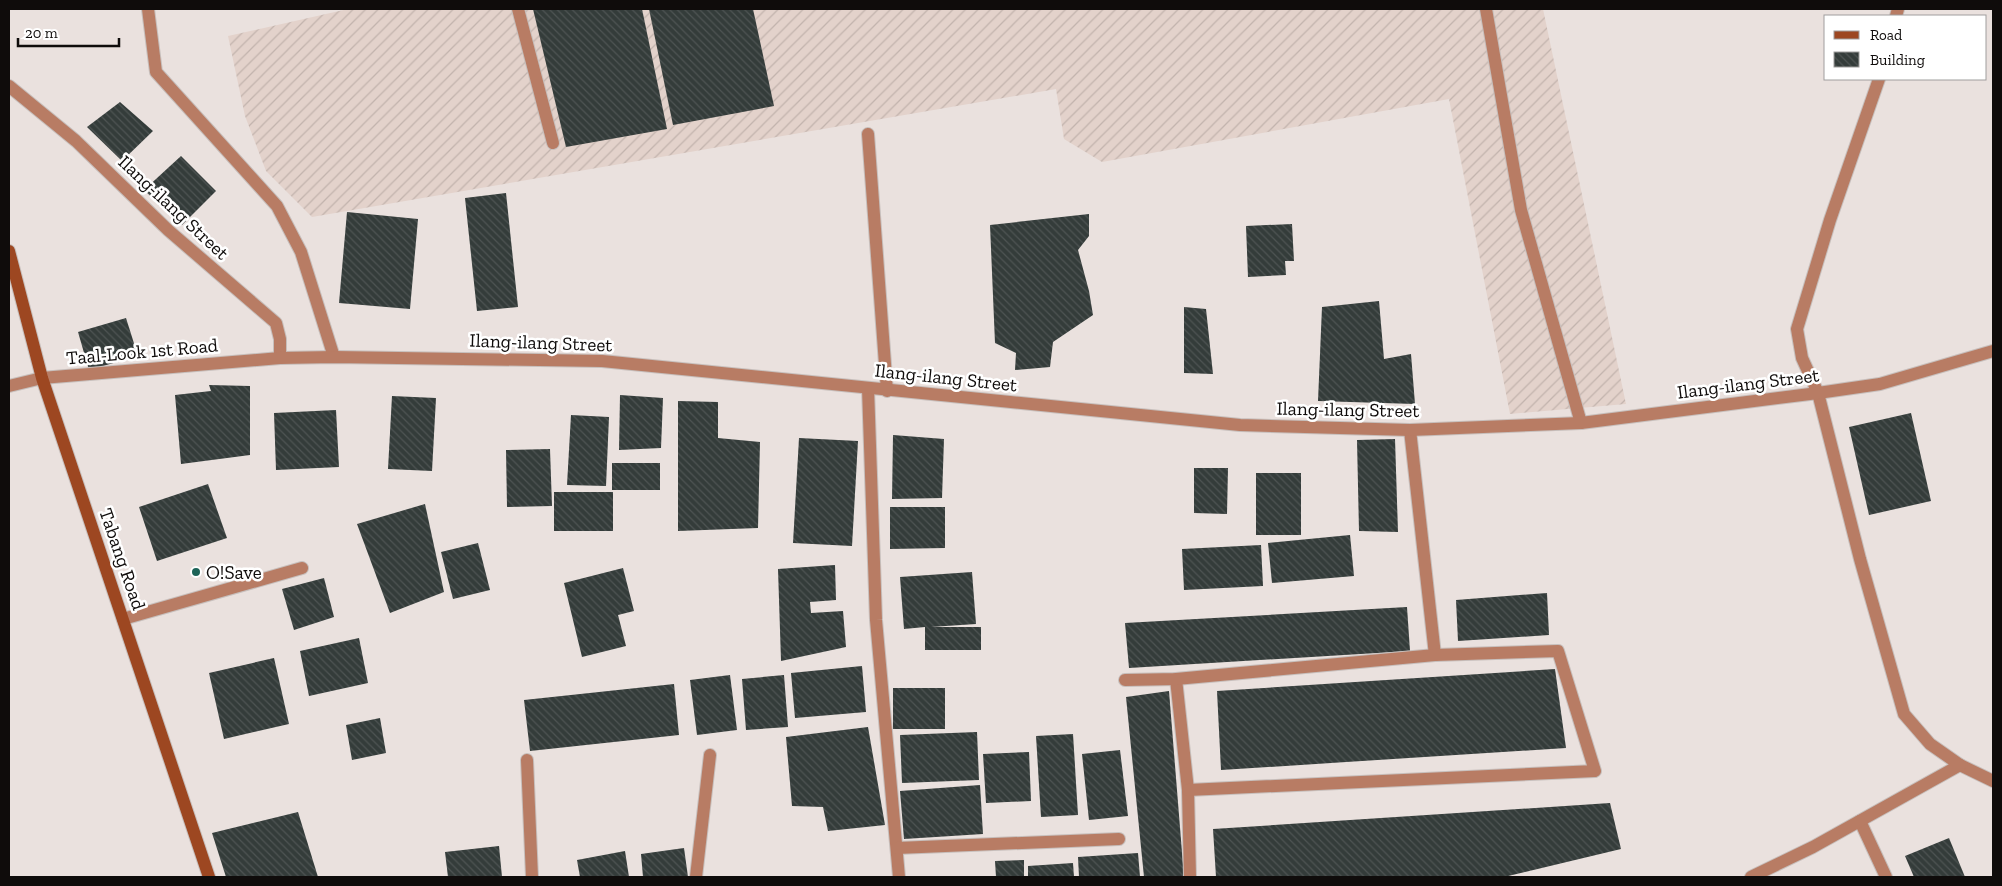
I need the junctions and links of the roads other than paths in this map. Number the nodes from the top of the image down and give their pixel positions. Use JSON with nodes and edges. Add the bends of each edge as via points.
{"nodes":[{"id":1,"x":148,"y":9,"type":"edge"},
{"id":2,"x":518,"y":9,"type":"edge"},
{"id":3,"x":1486,"y":9,"type":"edge"},
{"id":4,"x":1878,"y":80,"type":"edge"},
{"id":5,"x":9,"y":86,"type":"edge"},
{"id":6,"x":868,"y":134,"type":"dead end"},
{"id":7,"x":553,"y":143,"type":"dead end"},
{"id":8,"x":9,"y":251,"type":"edge"},
{"id":9,"x":1993,"y":351,"type":"edge"},
{"id":10,"x":334,"y":357,"type":"junction"},
{"id":11,"x":280,"y":358,"type":"junction"},
{"id":12,"x":42,"y":378,"type":"junction"},
{"id":13,"x":9,"y":386,"type":"edge"},
{"id":14,"x":868,"y":388,"type":"junction"},
{"id":15,"x":887,"y":391,"type":"junction"},
{"id":16,"x":1818,"y":393,"type":"junction"},
{"id":17,"x":1581,"y":423,"type":"junction"},
{"id":18,"x":1410,"y":430,"type":"junction"},
{"id":19,"x":302,"y":568,"type":"dead end"},
{"id":20,"x":123,"y":619,"type":"junction"},
{"id":21,"x":1435,"y":655,"type":"junction"},
{"id":22,"x":1176,"y":679,"type":"junction"},
{"id":23,"x":1125,"y":680,"type":"dead end"},
{"id":24,"x":710,"y":755,"type":"dead end"},
{"id":25,"x":528,"y":760,"type":"dead end"},
{"id":26,"x":1960,"y":765,"type":"junction"},
{"id":27,"x":1993,"y":781,"type":"edge"},
{"id":28,"x":1188,"y":790,"type":"junction"},
{"id":29,"x":1860,"y":821,"type":"junction"},
{"id":30,"x":1119,"y":839,"type":"dead end"},
{"id":31,"x":897,"y":848,"type":"junction"},
{"id":32,"x":209,"y":877,"type":"edge"},
{"id":33,"x":532,"y":877,"type":"edge"},
{"id":34,"x":696,"y":877,"type":"edge"},
{"id":35,"x":900,"y":877,"type":"edge"},
{"id":36,"x":1190,"y":877,"type":"edge"},
{"id":37,"x":1751,"y":877,"type":"edge"},
{"id":38,"x":1886,"y":877,"type":"edge"}],
"edges":[{"from":1,"to":10,"type":"street","via":[[156,72],[277,206],[301,252]]},
{"from":2,"to":7,"type":"street"},
{"from":3,"to":17,"type":"street","via":[[1521,210]]},
{"from":4,"to":16,"type":"street","via":[[1830,220],[1798,329],[1802,358]]},
{"from":5,"to":11,"type":"street","name":"Ilang-ilang Street","via":[[76,141],[168,230],[276,323]]},
{"from":6,"to":15,"type":"street"},
{"from":8,"to":12,"type":"main road","name":"Tabang Road"},
{"from":9,"to":16,"type":"street","name":"Ilang-ilang Street","via":[[1880,384]]},
{"from":10,"to":11,"type":"street","name":"Ilang-ilang Street"},
{"from":10,"to":14,"type":"street","name":"Ilang-ilang Street","via":[[602,361]]},
{"from":11,"to":12,"type":"street","name":"Taal-Look 1st Road"},
{"from":12,"to":13,"type":"street","name":"Taal-Look 1st Road"},
{"from":12,"to":20,"type":"main road","name":"Tabang Road"},
{"from":14,"to":15,"type":"street","name":"Ilang-ilang Street"},
{"from":14,"to":31,"type":"street","via":[[876,620]]},
{"from":15,"to":18,"type":"street","name":"Ilang-ilang Street","via":[[1240,425]]},
{"from":16,"to":17,"type":"street","name":"Ilang-ilang Street"},
{"from":16,"to":26,"type":"street","via":[[1904,714],[1930,744]]},
{"from":17,"to":18,"type":"street","name":"Ilang-ilang Street"},
{"from":18,"to":21,"type":"street"},
{"from":19,"to":20,"type":"street"},
{"from":20,"to":32,"type":"main road","name":"Tabang Road"},
{"from":21,"to":22,"type":"street"},
{"from":21,"to":28,"type":"street","via":[[1558,651],[1596,771]]},
{"from":22,"to":23,"type":"street"},
{"from":22,"to":28,"type":"street"},
{"from":24,"to":34,"type":"street"},
{"from":25,"to":33,"type":"street"},
{"from":26,"to":27,"type":"street"},
{"from":26,"to":29,"type":"street"},
{"from":28,"to":36,"type":"street"},
{"from":29,"to":37,"type":"street"},
{"from":29,"to":38,"type":"street"},
{"from":30,"to":31,"type":"street"},
{"from":31,"to":35,"type":"street"}]}
